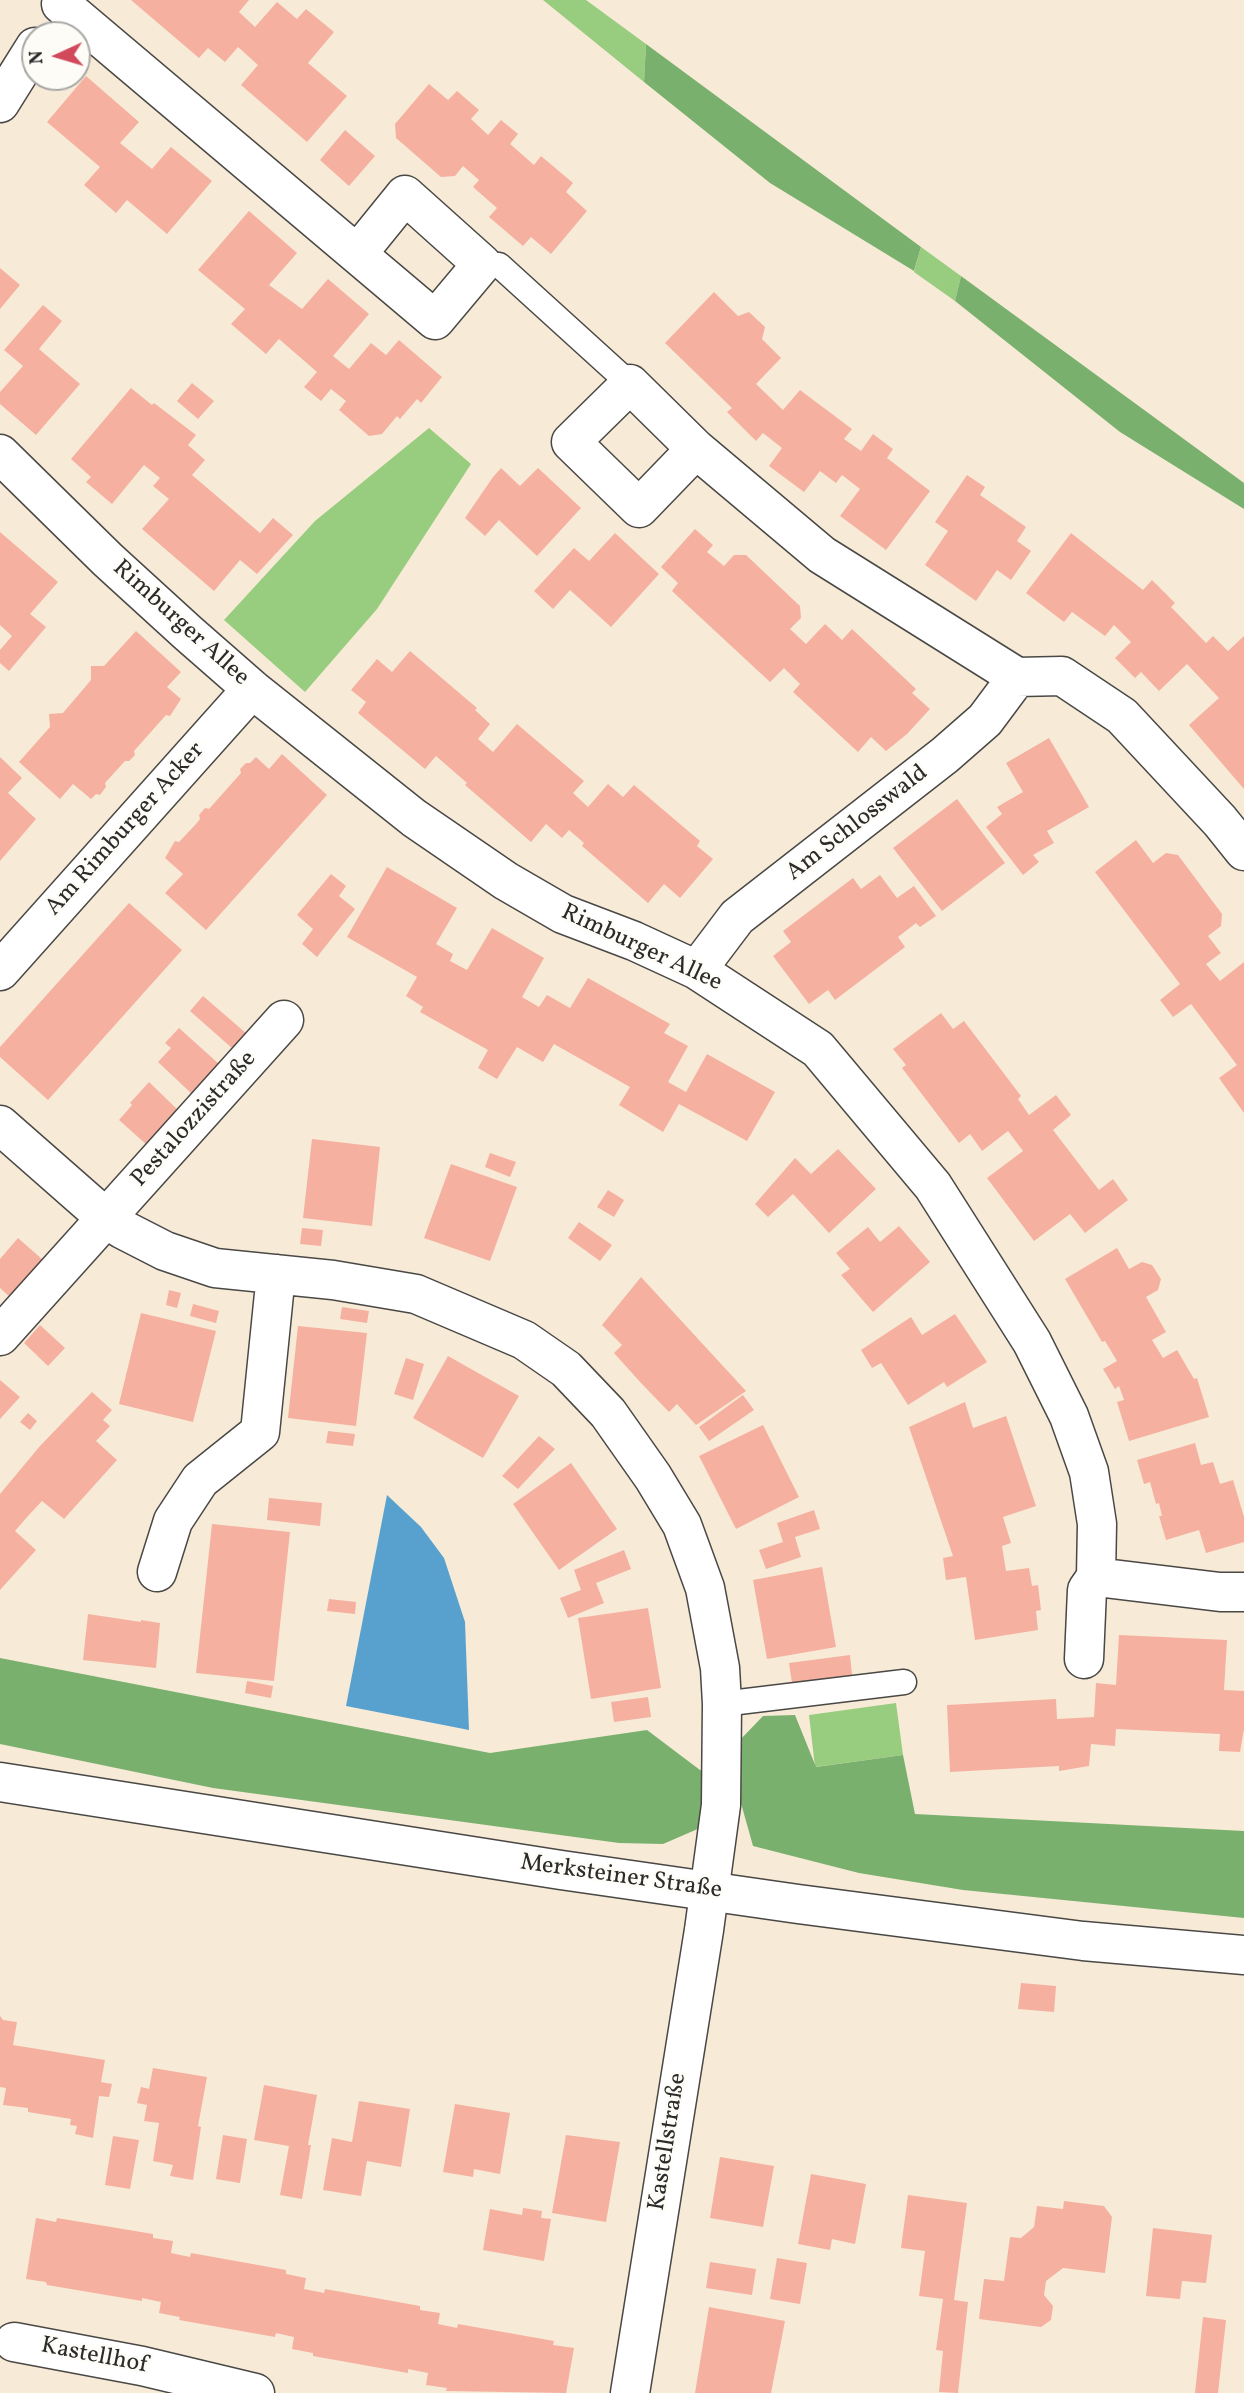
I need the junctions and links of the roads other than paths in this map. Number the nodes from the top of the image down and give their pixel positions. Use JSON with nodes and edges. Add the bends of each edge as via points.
{"nodes":[{"id":1,"x":56,"y":13,"type":"edge"},
{"id":2,"x":21,"y":69,"type":"edge"},
{"id":3,"x":0,"y":103,"type":"edge"},
{"id":4,"x":358,"y":253,"type":"junction"},
{"id":5,"x":482,"y":264,"type":"junction"},
{"id":6,"x":630,"y":384,"type":"junction"},
{"id":7,"x":696,"y":449,"type":"junction"},
{"id":8,"x":0,"y":454,"type":"edge"},
{"id":9,"x":1017,"y":677,"type":"junction"},
{"id":10,"x":252,"y":689,"type":"junction"},
{"id":11,"x":1244,"y":852,"type":"edge"},
{"id":12,"x":697,"y":970,"type":"junction"},
{"id":13,"x":0,"y":971,"type":"edge"},
{"id":14,"x":284,"y":1020,"type":"dead end"},
{"id":15,"x":0,"y":1125,"type":"edge"},
{"id":16,"x":107,"y":1219,"type":"junction"},
{"id":17,"x":276,"y":1274,"type":"junction"},
{"id":18,"x":0,"y":1336,"type":"edge"},
{"id":19,"x":157,"y":1572,"type":"dead end"},
{"id":20,"x":1096,"y":1577,"type":"junction"},
{"id":21,"x":1244,"y":1592,"type":"edge"},
{"id":22,"x":1084,"y":1660,"type":"dead end"},
{"id":23,"x":904,"y":1682,"type":"dead end"},
{"id":24,"x":722,"y":1704,"type":"junction"},
{"id":25,"x":0,"y":1782,"type":"edge"},
{"id":26,"x":709,"y":1891,"type":"junction"},
{"id":27,"x":1244,"y":1955,"type":"edge"},
{"id":28,"x":14,"y":2342,"type":"dead end"},
{"id":29,"x":255,"y":2393,"type":"edge"},
{"id":30,"x":630,"y":2393,"type":"edge"}],
"edges":[{"from":1,"to":4,"type":"street"},
{"from":2,"to":3,"type":"street"},
{"from":4,"to":5,"type":"street","via":[[435,320]]},
{"from":4,"to":5,"type":"street","via":[[405,195]]},
{"from":5,"to":6,"type":"lane","via":[[499,265]]},
{"from":6,"to":7,"type":"street"},
{"from":6,"to":7,"type":"street","via":[[571,442],[639,508]]},
{"from":7,"to":9,"type":"street","via":[[822,555]]},
{"from":8,"to":10,"type":"street","name":"Rimburger Allee","via":[[108,560]]},
{"from":9,"to":11,"type":"street","via":[[1062,676],[1122,716]]},
{"from":9,"to":12,"type":"street","name":"Am Schlosswald","via":[[985,720],[945,755],[737,917]]},
{"from":10,"to":12,"type":"street","name":"Rimburger Allee","via":[[487,870],[563,914]]},
{"from":10,"to":13,"type":"street","name":"Am Rimburger Acker"},
{"from":12,"to":20,"type":"street","name":"Rimburger Allee","via":[[818,1049],[933,1186],[1032,1342],[1069,1416],[1091,1483],[1097,1524]]},
{"from":14,"to":16,"type":"street","name":"Pestalozzistraße"},
{"from":15,"to":16,"type":"street"},
{"from":16,"to":17,"type":"street","via":[[165,1251],[215,1268]]},
{"from":16,"to":18,"type":"street","name":"Pestalozzistraße"},
{"from":17,"to":19,"type":"street","via":[[260,1432],[200,1480],[173,1521]]},
{"from":17,"to":24,"type":"street","via":[[416,1294],[524,1340],[566,1369],[608,1413],[682,1525],[705,1588]]},
{"from":20,"to":21,"type":"street"},
{"from":20,"to":22,"type":"street","name":"Rimburger Allee","via":[[1087,1590]]},
{"from":23,"to":24,"type":"lane"},
{"from":24,"to":26,"type":"street","via":[[720,1805]]},
{"from":25,"to":26,"type":"street","name":"Merksteiner Straße"},
{"from":26,"to":27,"type":"street","name":"Merksteiner Straße","via":[[1083,1941]]},
{"from":26,"to":30,"type":"street","name":"Kastellstraße"},
{"from":28,"to":29,"type":"street","name":"Kastellhof"}]}
